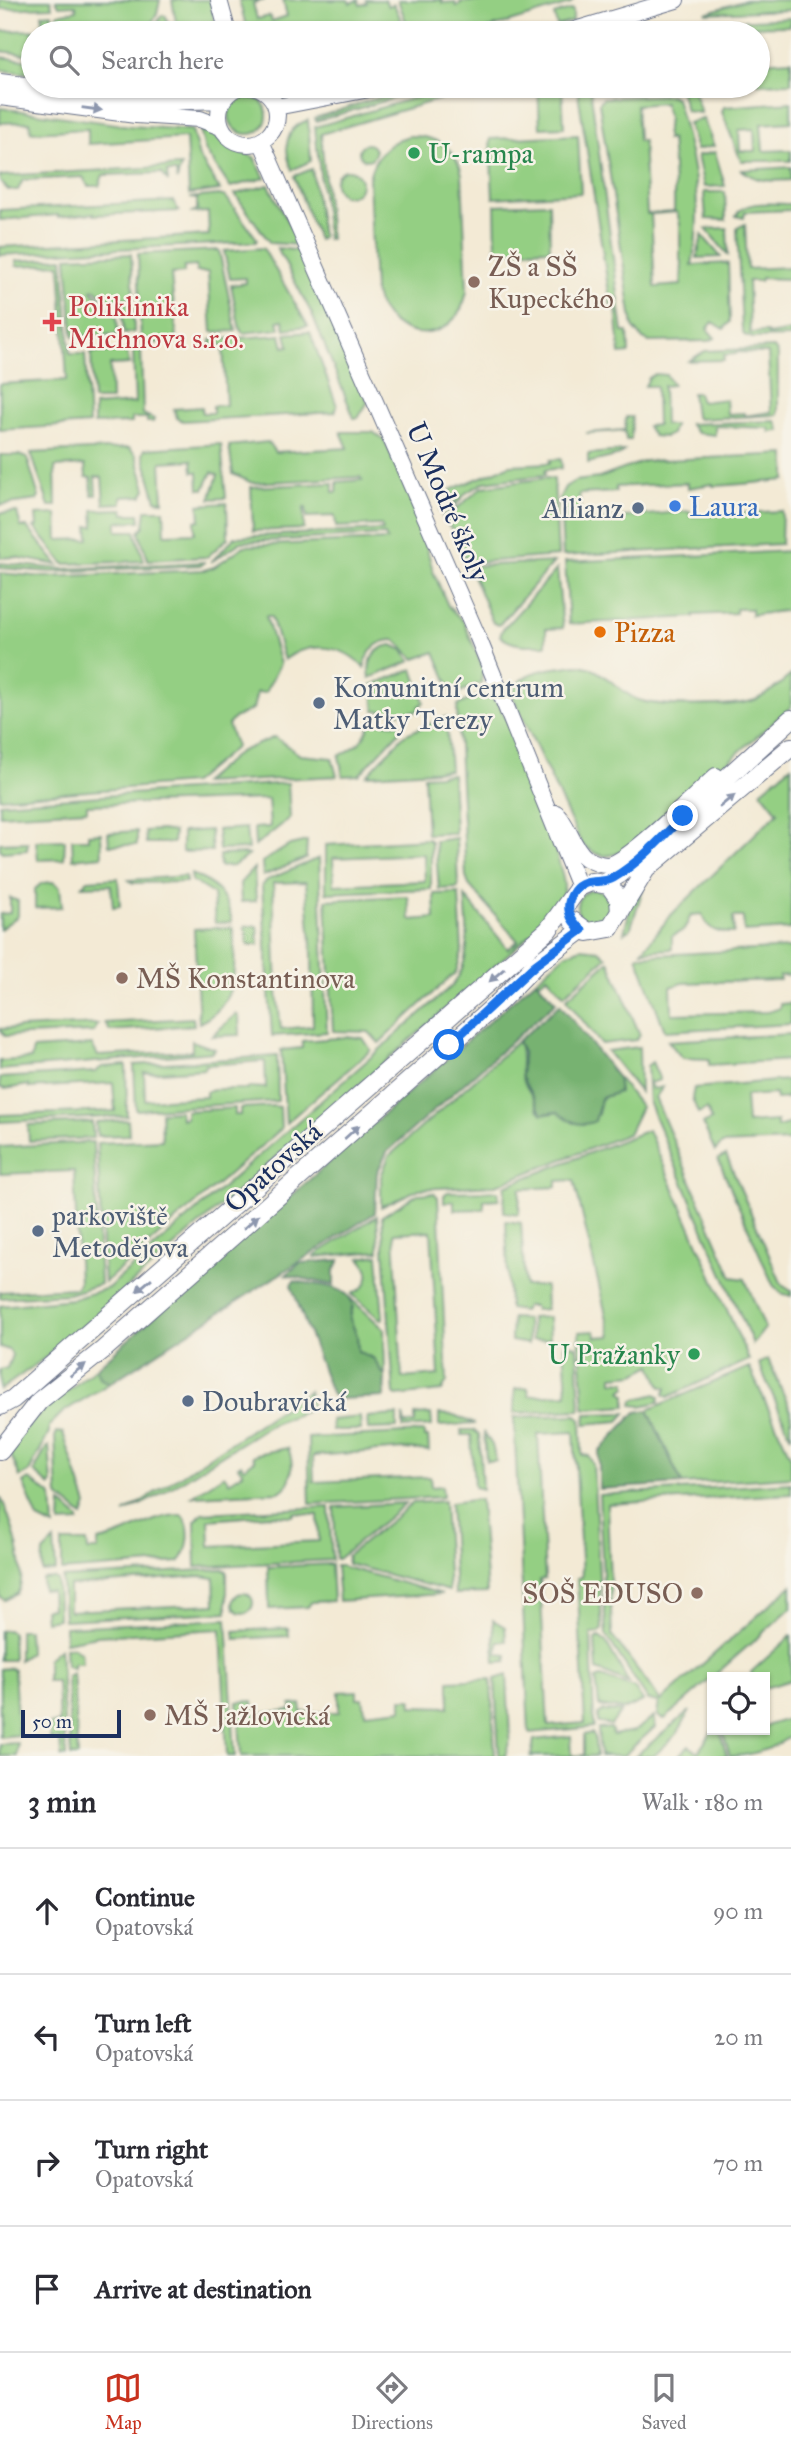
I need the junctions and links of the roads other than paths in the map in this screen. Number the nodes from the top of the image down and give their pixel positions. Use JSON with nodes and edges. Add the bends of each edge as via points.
{"nodes":[{"id":1,"x":219,"y":0,"type":"edge"},
{"id":2,"x":676,"y":0,"type":"edge"},
{"id":3,"x":225,"y":21,"type":"edge"},
{"id":4,"x":605,"y":21,"type":"edge"},
{"id":5,"x":0,"y":82,"type":"edge"},
{"id":6,"x":21,"y":85,"type":"edge"},
{"id":7,"x":0,"y":97,"type":"edge"},
{"id":8,"x":112,"y":98,"type":"edge"},
{"id":9,"x":270,"y":98,"type":"edge"},
{"id":10,"x":323,"y":98,"type":"edge"},
{"id":11,"x":222,"y":100,"type":"joint"},
{"id":12,"x":276,"y":107,"type":"junction"},
{"id":13,"x":220,"y":127,"type":"junction"},
{"id":14,"x":261,"y":141,"type":"junction"},
{"id":15,"x":791,"y":719,"type":"edge"},
{"id":16,"x":769,"y":738,"type":"junction"},
{"id":17,"x":791,"y":747,"type":"edge"},
{"id":18,"x":547,"y":804,"type":"junction"},
{"id":19,"x":605,"y":883,"type":"junction"},
{"id":20,"x":579,"y":887,"type":"junction"},
{"id":21,"x":569,"y":905,"type":"junction"},
{"id":22,"x":620,"y":913,"type":"junction"},
{"id":23,"x":582,"y":930,"type":"junction"},
{"id":24,"x":0,"y":1406,"type":"edge"},
{"id":25,"x":0,"y":1420,"type":"edge"},
{"id":26,"x":1,"y":1449,"type":"edge"}],
"edges":[{"from":1,"to":3,"type":"street"},
{"from":2,"to":4,"type":"street"},
{"from":5,"to":6,"type":"street"},
{"from":7,"to":13,"type":"street","one_way":true,"via":[[200,119]]},
{"from":8,"to":11,"type":"street","via":[[189,104]]},
{"from":9,"to":12,"type":"street"},
{"from":10,"to":12,"type":"street"},
{"from":11,"to":13,"type":"street"},
{"from":12,"to":14,"type":"street","via":[[274,128]]},
{"from":13,"to":14,"type":"street","via":[[238,143]]},
{"from":14,"to":18,"type":"street","name":"U Modré školy"},
{"from":15,"to":16,"type":"main road"},
{"from":16,"to":18,"type":"street","via":[[750,746],[612,864],[597,863],[581,854],[565,821]]},
{"from":16,"to":19,"type":"main road"},
{"from":22,"to":17,"type":"main road","name":"Opatovská","one_way":true,"via":[[646,869]]},
{"from":18,"to":20,"type":"street","name":"U Modré školy"},
{"from":19,"to":20,"type":"main road"},
{"from":19,"to":22,"type":"main road","via":[[618,895]]},
{"from":20,"to":21,"type":"main road","name":"Opatovská"},
{"from":21,"to":23,"type":"main road","via":[[572,919]]},
{"from":21,"to":24,"type":"main road","name":"Opatovská","one_way":true,"via":[[548,930]]},
{"from":22,"to":23,"type":"main road","name":"Opatovská","via":[[606,930]]},
{"from":26,"to":23,"type":"main road","name":"Opatovská","one_way":true,"via":[[38,1401],[239,1232],[535,965]]},
{"from":25,"to":26,"type":"main road","name":"Opatovská","via":[[5,1432]]}]}
